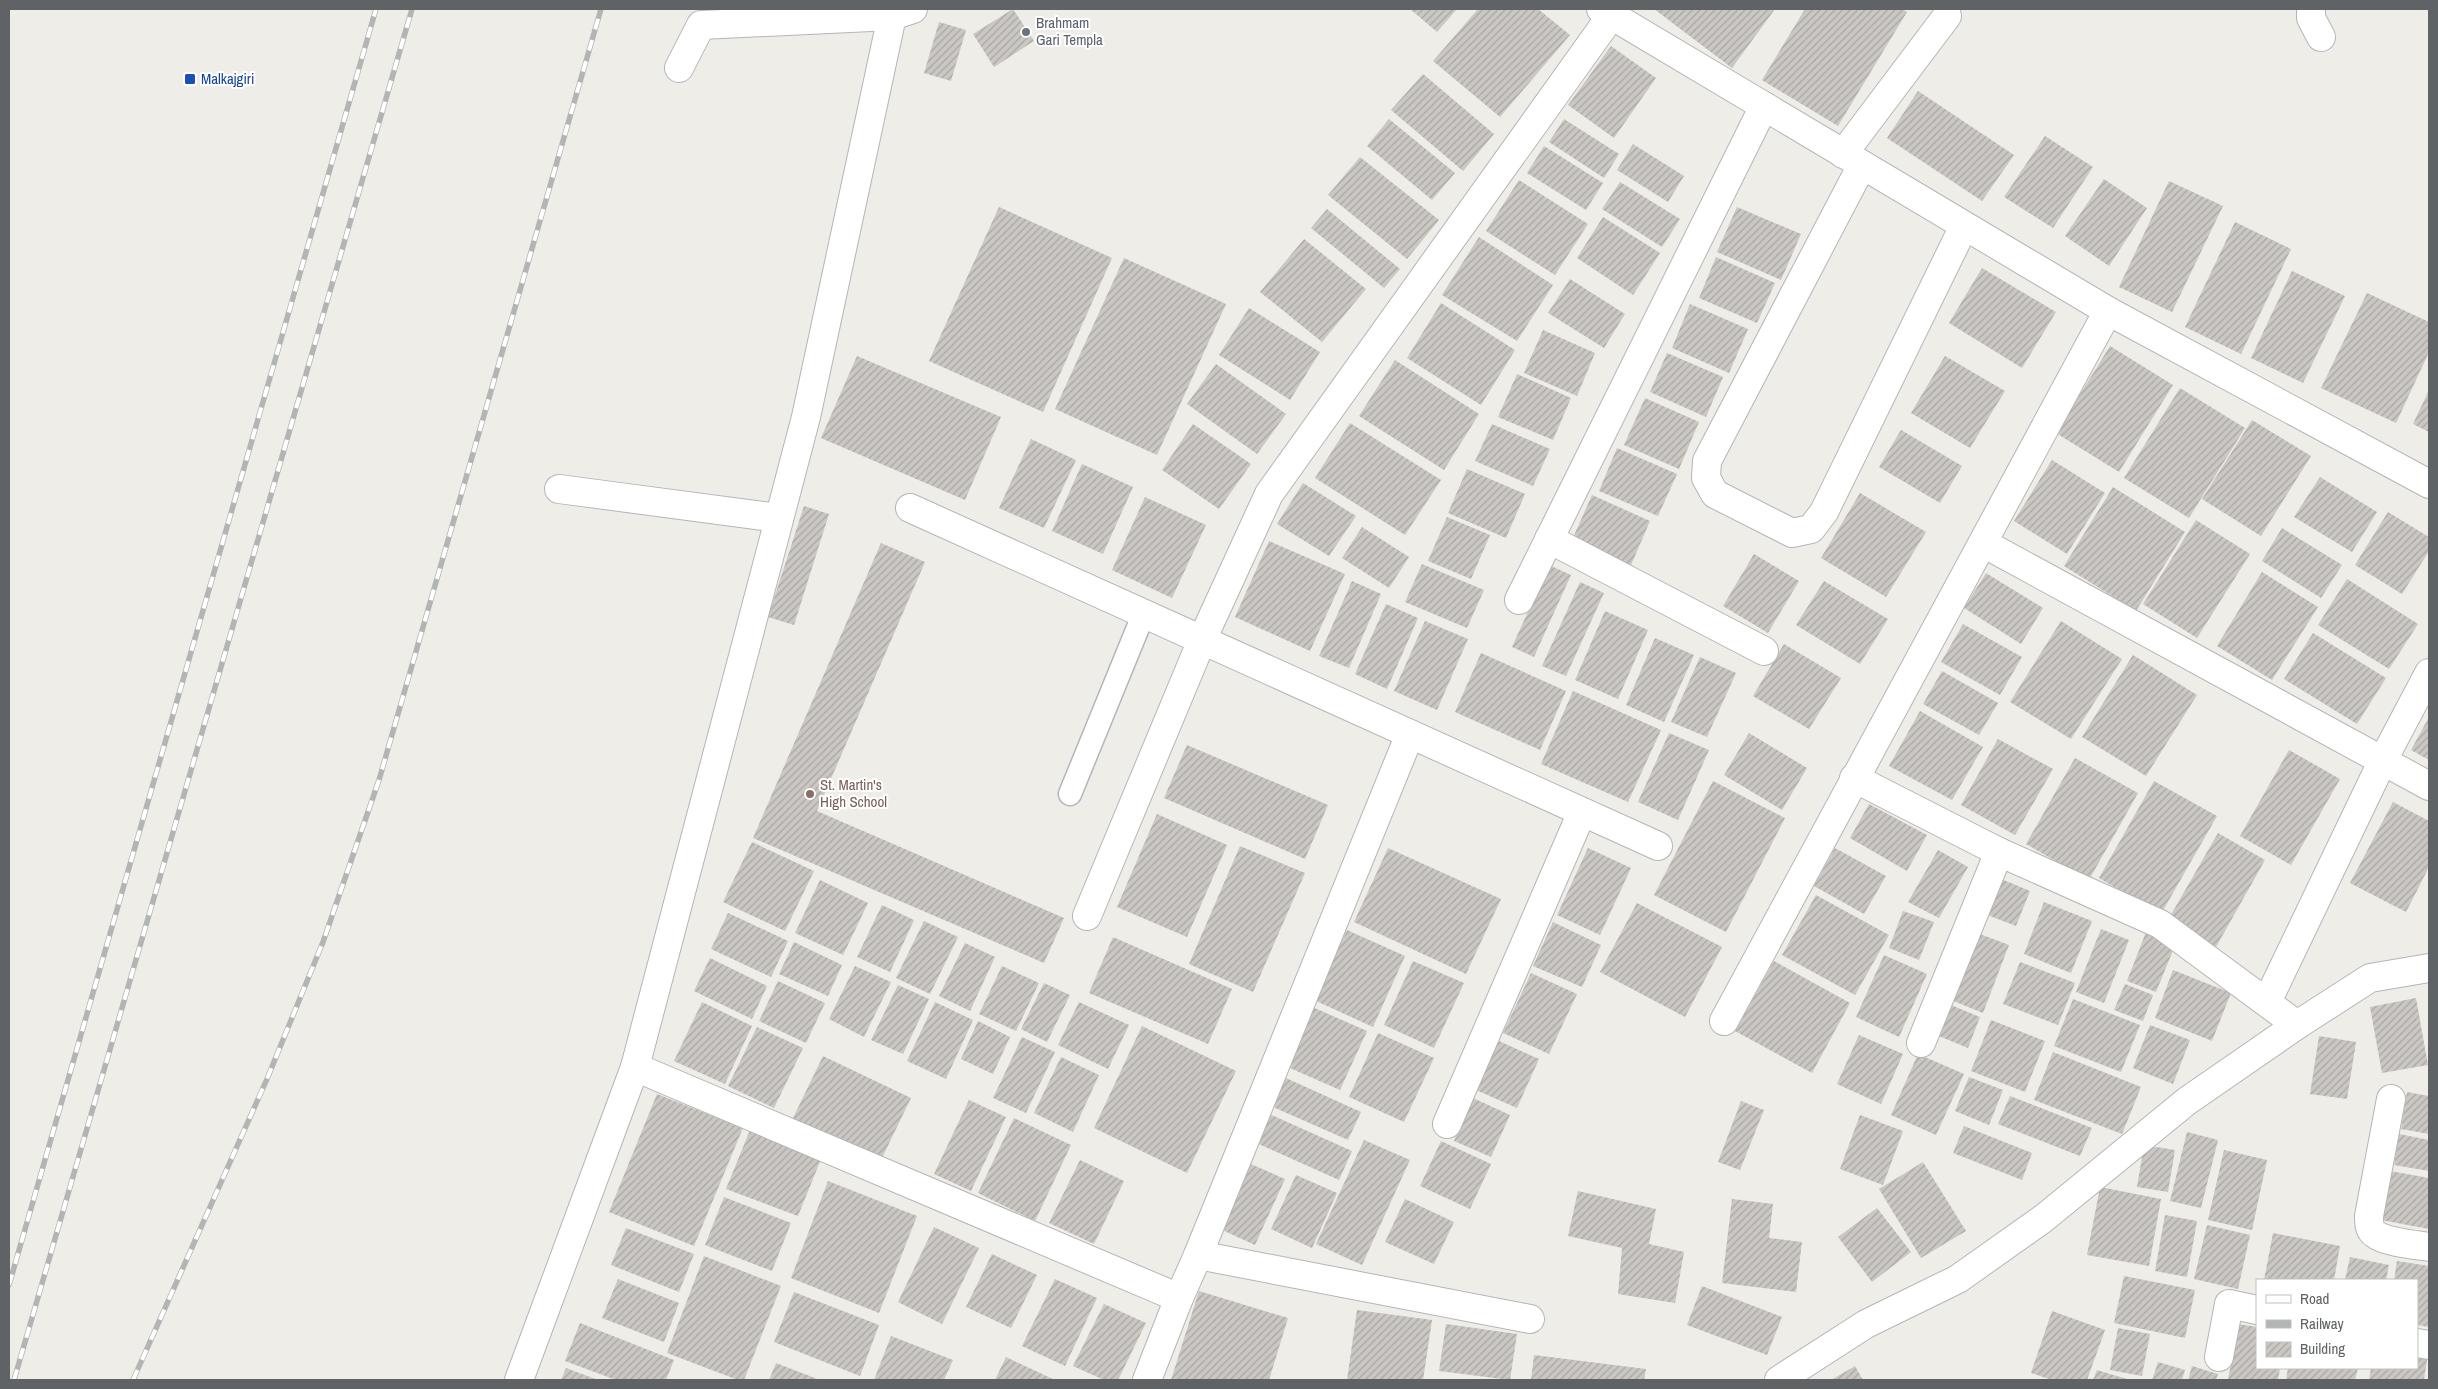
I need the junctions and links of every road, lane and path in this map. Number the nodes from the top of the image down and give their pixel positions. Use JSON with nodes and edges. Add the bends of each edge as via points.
{"nodes":[{"id":1,"x":2311,"y":9,"type":"edge"},
{"id":2,"x":903,"y":13,"type":"edge"},
{"id":3,"x":1615,"y":14,"type":"edge"},
{"id":4,"x":1947,"y":16,"type":"dead end"},
{"id":5,"x":2321,"y":37,"type":"dead end"},
{"id":6,"x":679,"y":68,"type":"dead end"},
{"id":7,"x":1764,"y":106,"type":"junction"},
{"id":8,"x":1853,"y":160,"type":"junction"},
{"id":9,"x":1964,"y":226,"type":"junction"},
{"id":10,"x":2108,"y":311,"type":"junction"},
{"id":11,"x":2429,"y":484,"type":"edge"},
{"id":12,"x":559,"y":489,"type":"dead end"},
{"id":13,"x":910,"y":508,"type":"dead end"},
{"id":14,"x":779,"y":518,"type":"junction"},
{"id":15,"x":1549,"y":539,"type":"junction"},
{"id":16,"x":1983,"y":542,"type":"junction"},
{"id":17,"x":1519,"y":600,"type":"dead end"},
{"id":18,"x":1144,"y":613,"type":"junction"},
{"id":19,"x":1202,"y":640,"type":"junction"},
{"id":20,"x":1764,"y":651,"type":"dead end"},
{"id":21,"x":2429,"y":673,"type":"edge"},
{"id":22,"x":1410,"y":734,"type":"junction"},
{"id":23,"x":2383,"y":760,"type":"junction"},
{"id":24,"x":1854,"y":778,"type":"junction"},
{"id":25,"x":2429,"y":786,"type":"edge"},
{"id":26,"x":1070,"y":794,"type":"dead end"},
{"id":27,"x":1582,"y":812,"type":"junction"},
{"id":28,"x":1658,"y":846,"type":"dead end"},
{"id":29,"x":1999,"y":852,"type":"junction"},
{"id":30,"x":1087,"y":916,"type":"dead end"},
{"id":31,"x":2429,"y":968,"type":"edge"},
{"id":32,"x":2267,"y":1002,"type":"junction"},
{"id":33,"x":1724,"y":1021,"type":"dead end"},
{"id":34,"x":2297,"y":1025,"type":"junction"},
{"id":35,"x":1921,"y":1043,"type":"dead end"},
{"id":36,"x":635,"y":1067,"type":"junction"},
{"id":37,"x":2391,"y":1099,"type":"dead end"},
{"id":38,"x":1447,"y":1124,"type":"dead end"},
{"id":39,"x":2429,"y":1247,"type":"edge"},
{"id":40,"x":1198,"y":1255,"type":"junction"},
{"id":41,"x":1179,"y":1298,"type":"junction"},
{"id":42,"x":2256,"y":1310,"type":"edge"},
{"id":43,"x":1530,"y":1319,"type":"dead end"},
{"id":44,"x":2219,"y":1357,"type":"dead end"},
{"id":45,"x":1787,"y":1378,"type":"edge"},
{"id":46,"x":519,"y":1380,"type":"edge"},
{"id":47,"x":1147,"y":1380,"type":"edge"}],
"edges":[{"from":1,"to":5,"type":"street","via":[[2311,18]]},
{"from":2,"to":6,"type":"street","via":[[701,25]]},
{"from":2,"to":14,"type":"street"},
{"from":3,"to":7,"type":"street"},
{"from":3,"to":19,"type":"street","via":[[1269,494]]},
{"from":4,"to":8,"type":"street"},
{"from":7,"to":8,"type":"street"},
{"from":7,"to":15,"type":"street"},
{"from":8,"to":9,"type":"street"},
{"from":8,"to":9,"type":"street","via":[[1708,460],[1706,478],[1715,494],[1792,533],[1811,529],[1824,512]]},
{"from":9,"to":10,"type":"street"},
{"from":10,"to":11,"type":"street"},
{"from":10,"to":16,"type":"street"},
{"from":12,"to":14,"type":"street"},
{"from":13,"to":18,"type":"street"},
{"from":14,"to":36,"type":"street"},
{"from":15,"to":17,"type":"street"},
{"from":15,"to":20,"type":"street"},
{"from":16,"to":23,"type":"street"},
{"from":16,"to":24,"type":"street"},
{"from":18,"to":19,"type":"street"},
{"from":18,"to":26,"type":"lane"},
{"from":19,"to":22,"type":"street"},
{"from":19,"to":30,"type":"street"},
{"from":21,"to":23,"type":"street"},
{"from":22,"to":27,"type":"street"},
{"from":22,"to":40,"type":"street"},
{"from":23,"to":25,"type":"street"},
{"from":23,"to":32,"type":"street"},
{"from":24,"to":29,"type":"street"},
{"from":24,"to":33,"type":"street"},
{"from":27,"to":28,"type":"street"},
{"from":27,"to":38,"type":"street"},
{"from":29,"to":32,"type":"street","via":[[2160,924]]},
{"from":29,"to":35,"type":"street"},
{"from":31,"to":34,"type":"street","via":[[2370,978]]},
{"from":32,"to":34,"type":"street"},
{"from":34,"to":45,"type":"street","via":[[2187,1102],[2044,1218],[1958,1279],[1866,1324]]},
{"from":36,"to":41,"type":"street"},
{"from":36,"to":46,"type":"street"},
{"from":37,"to":39,"type":"street","via":[[2369,1227],[2375,1235]]},
{"from":40,"to":41,"type":"street"},
{"from":40,"to":43,"type":"street"},
{"from":41,"to":47,"type":"street"},
{"from":42,"to":44,"type":"street","via":[[2230,1304]]}]}
